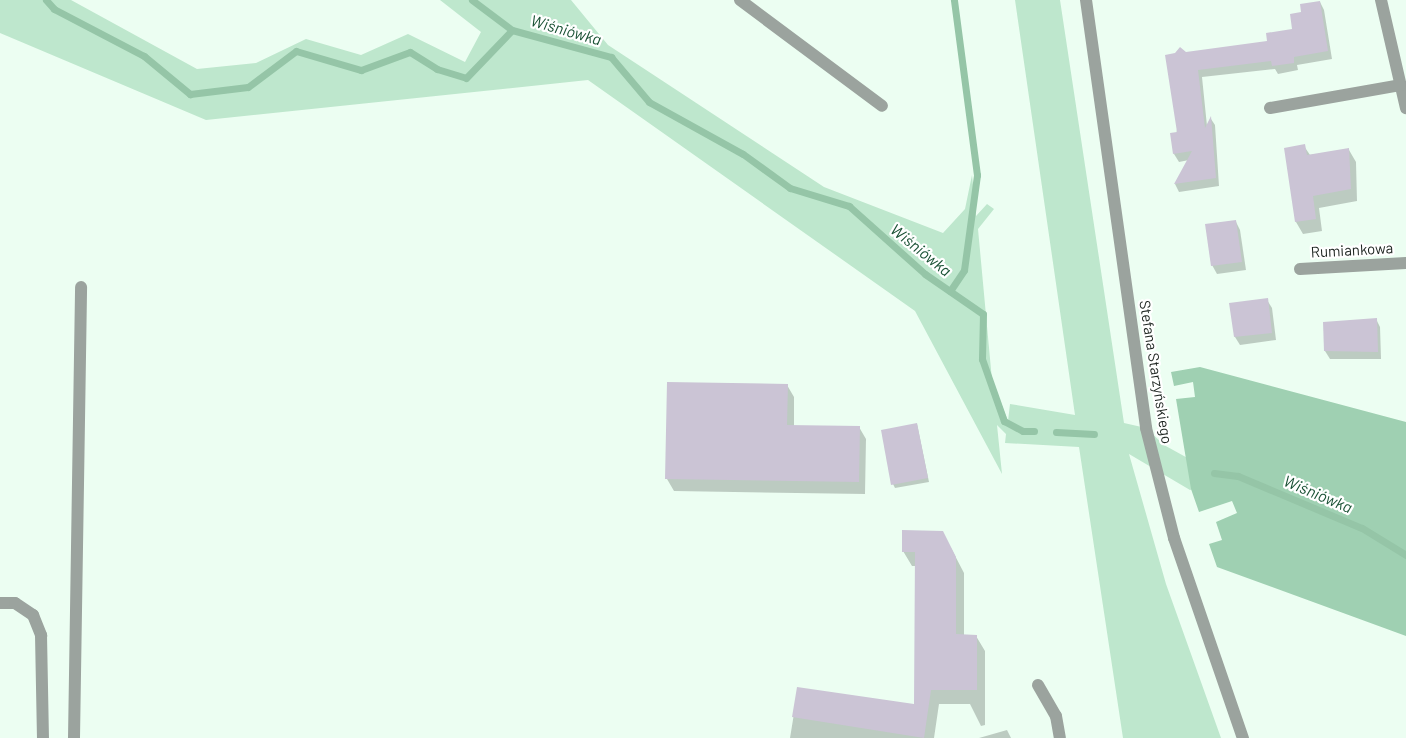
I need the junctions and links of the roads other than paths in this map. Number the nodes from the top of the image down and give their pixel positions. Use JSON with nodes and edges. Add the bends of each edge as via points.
{"nodes":[{"id":1,"x":740,"y":0,"type":"edge"},
{"id":2,"x":1086,"y":0,"type":"edge"},
{"id":3,"x":1381,"y":0,"type":"edge"},
{"id":4,"x":1400,"y":85,"type":"junction"},
{"id":5,"x":882,"y":106,"type":"dead end"},
{"id":6,"x":1270,"y":108,"type":"dead end"},
{"id":7,"x":1406,"y":108,"type":"edge"},
{"id":8,"x":1406,"y":263,"type":"edge"},
{"id":9,"x":1300,"y":269,"type":"dead end"},
{"id":10,"x":81,"y":287,"type":"dead end"},
{"id":11,"x":0,"y":603,"type":"edge"},
{"id":12,"x":1038,"y":685,"type":"dead end"},
{"id":13,"x":43,"y":738,"type":"edge"},
{"id":14,"x":74,"y":738,"type":"edge"},
{"id":15,"x":1060,"y":738,"type":"edge"},
{"id":16,"x":1243,"y":738,"type":"edge"}],
"edges":[{"from":1,"to":5,"type":"street"},
{"from":2,"to":16,"type":"street","name":"Stefana Starzyńskiego","via":[[1146,428],[1184,569]]},
{"from":3,"to":4,"type":"street"},
{"from":4,"to":6,"type":"street"},
{"from":4,"to":7,"type":"street"},
{"from":8,"to":9,"type":"street","name":"Rumiankowa"},
{"from":10,"to":14,"type":"street"},
{"from":11,"to":13,"type":"street","via":[[15,603],[33,615],[41,636]]},
{"from":12,"to":15,"type":"street","via":[[1056,716]]}]}
